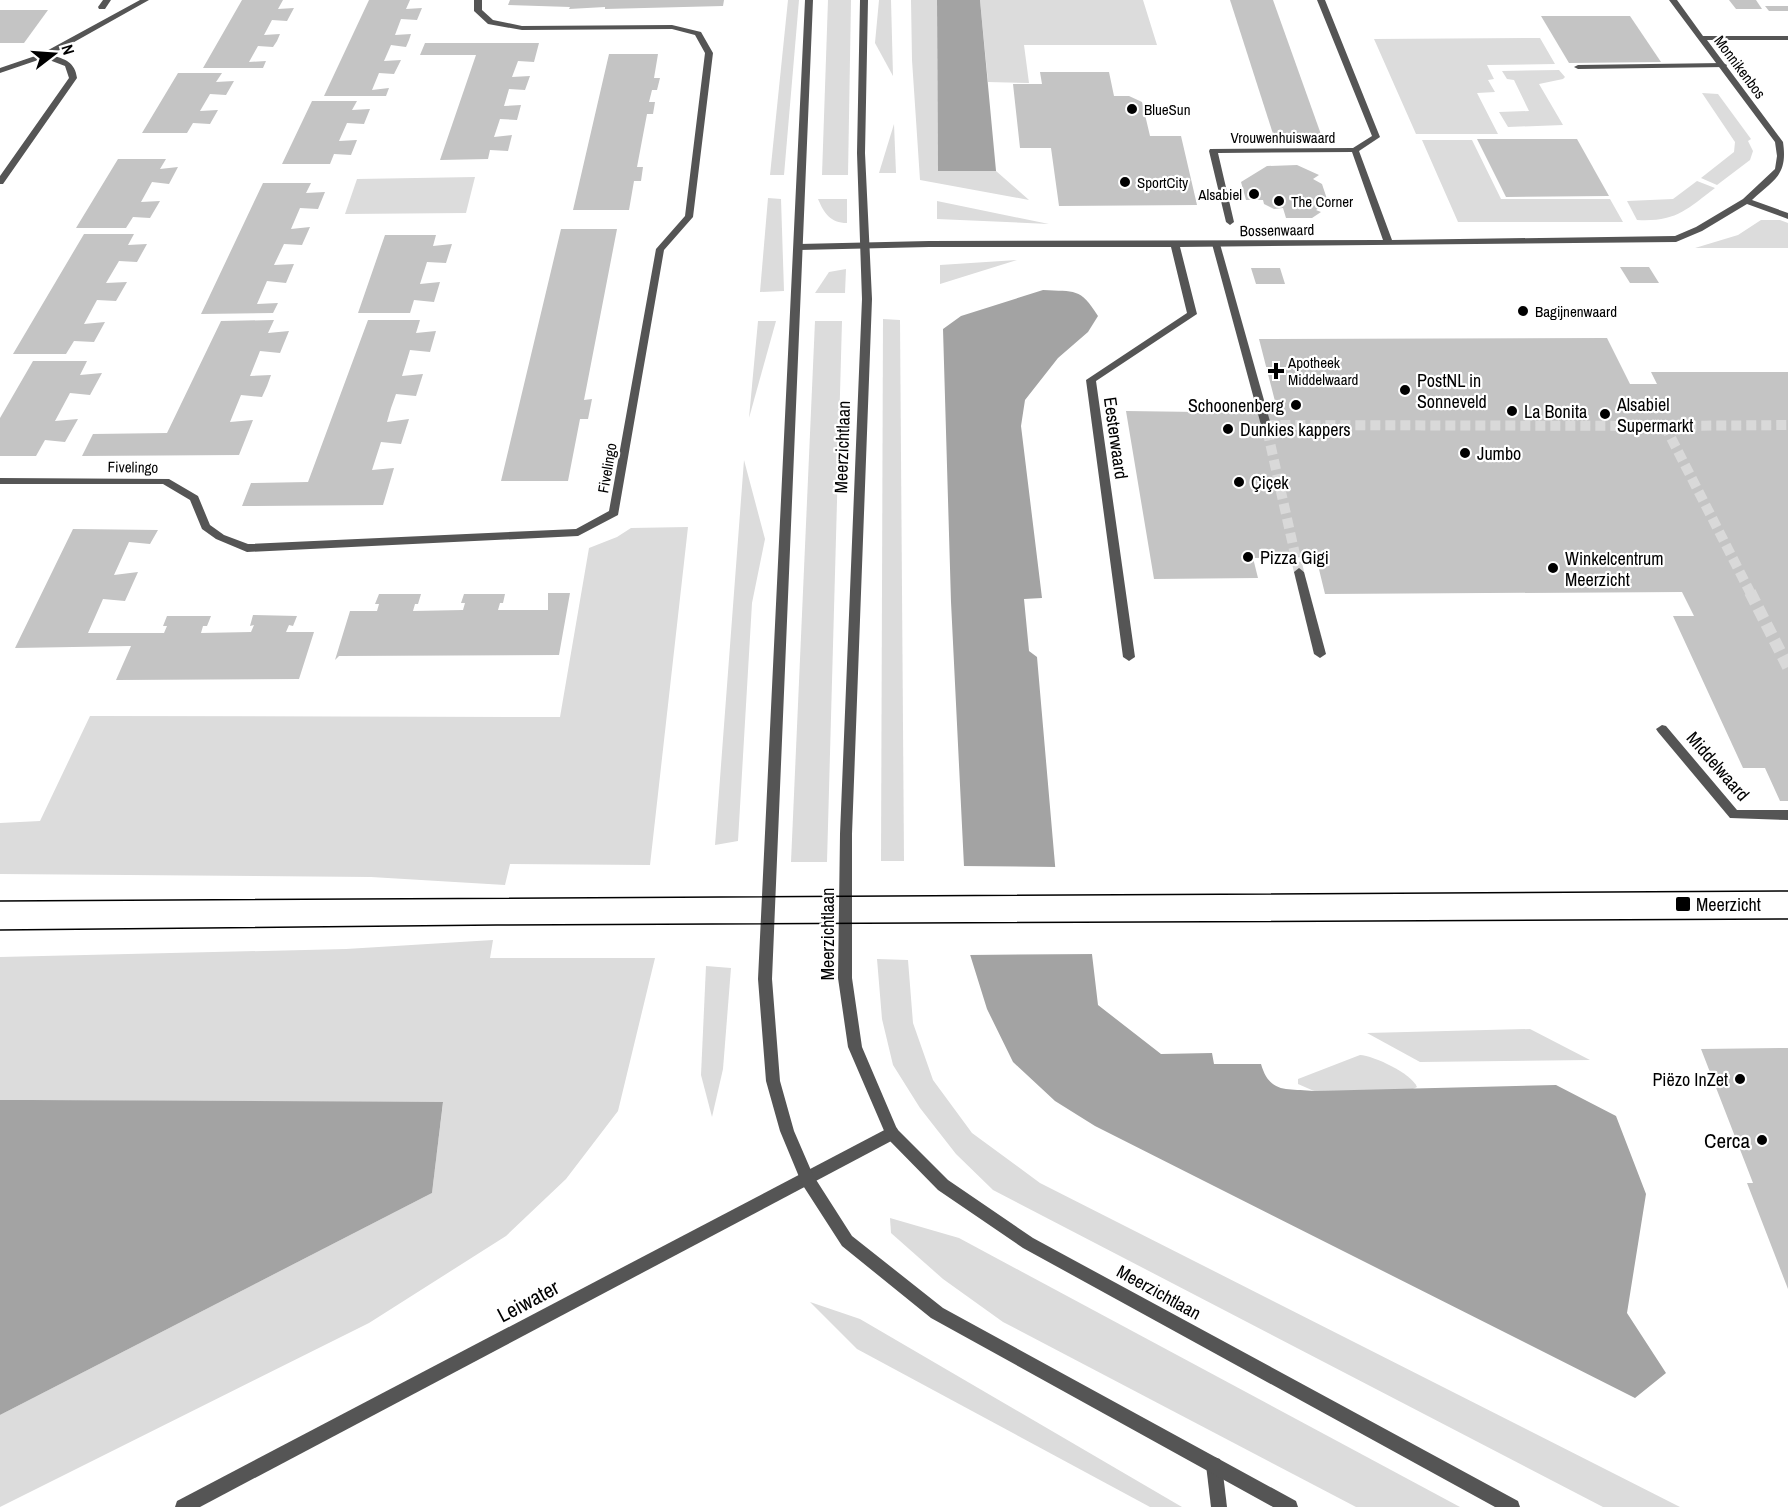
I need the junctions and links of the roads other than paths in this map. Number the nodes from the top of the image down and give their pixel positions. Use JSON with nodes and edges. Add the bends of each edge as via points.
{"nodes":[{"id":1,"x":145,"y":0,"type":"edge"},
{"id":2,"x":478,"y":0,"type":"edge"},
{"id":3,"x":809,"y":0,"type":"edge"},
{"id":4,"x":864,"y":0,"type":"edge"},
{"id":5,"x":1321,"y":0,"type":"edge"},
{"id":6,"x":1673,"y":0,"type":"edge"},
{"id":7,"x":1701,"y":38,"type":"junction"},
{"id":8,"x":1788,"y":38,"type":"edge"},
{"id":9,"x":44,"y":56,"type":"junction"},
{"id":10,"x":1723,"y":65,"type":"junction"},
{"id":11,"x":1578,"y":67,"type":"dead end"},
{"id":12,"x":0,"y":71,"type":"edge"},
{"id":13,"x":1355,"y":150,"type":"junction"},
{"id":14,"x":0,"y":182,"type":"edge"},
{"id":15,"x":1746,"y":201,"type":"junction"},
{"id":16,"x":1788,"y":216,"type":"edge"},
{"id":17,"x":1230,"y":222,"type":"dead end"},
{"id":18,"x":1388,"y":241,"type":"junction"},
{"id":19,"x":1175,"y":244,"type":"junction"},
{"id":20,"x":1216,"y":244,"type":"junction"},
{"id":21,"x":865,"y":245,"type":"junction"},
{"id":22,"x":799,"y":247,"type":"junction"},
{"id":23,"x":1266,"y":425,"type":"dead end"},
{"id":24,"x":0,"y":481,"type":"edge"},
{"id":25,"x":1299,"y":572,"type":"tunnel mouth"},
{"id":26,"x":1320,"y":654,"type":"dead end"},
{"id":27,"x":1129,"y":657,"type":"dead end"},
{"id":28,"x":1662,"y":729,"type":"dead end"},
{"id":29,"x":1788,"y":816,"type":"edge"},
{"id":30,"x":892,"y":1134,"type":"junction"},
{"id":31,"x":807,"y":1179,"type":"junction"},
{"id":32,"x":1214,"y":1465,"type":"junction"},
{"id":33,"x":192,"y":1505,"type":"edge"},
{"id":34,"x":1219,"y":1507,"type":"edge"},
{"id":35,"x":1290,"y":1507,"type":"edge"},
{"id":36,"x":1512,"y":1507,"type":"edge"}],
"edges":[{"from":1,"to":9,"type":"street"},
{"from":2,"to":24,"type":"street","name":"Fivelingo","via":[[478,11],[491,22],[522,28],[672,27],[698,34],[709,53],[689,217],[660,249],[614,513],[578,532],[247,548],[206,527],[194,498],[165,481]]},
{"from":3,"to":22,"type":"street"},
{"from":4,"to":21,"type":"street","name":"Meerzichtlaan","via":[[861,153]]},
{"from":5,"to":13,"type":"street","name":"Vrouwenhuiswaard","via":[[1376,137]]},
{"from":6,"to":7,"type":"street","name":"Monnikenbos"},
{"from":7,"to":8,"type":"street"},
{"from":7,"to":10,"type":"street","name":"Monnikenbos"},
{"from":9,"to":12,"type":"street"},
{"from":9,"to":14,"type":"street","via":[[68,63],[73,78]]},
{"from":10,"to":11,"type":"street"},
{"from":10,"to":15,"type":"street","name":"Monnikenbos","via":[[1779,142],[1779,170]]},
{"from":13,"to":17,"type":"street","name":"Vrouwenhuiswaard","via":[[1213,151]]},
{"from":13,"to":18,"type":"street","name":"Vrouwenhuiswaard"},
{"from":15,"to":16,"type":"street"},
{"from":15,"to":18,"type":"street","name":"Bossenwaard","via":[[1676,239]]},
{"from":18,"to":20,"type":"street","name":"Bossenwaard"},
{"from":19,"to":20,"type":"street","name":"Bossenwaard"},
{"from":19,"to":21,"type":"street","name":"Bossenwaard"},
{"from":19,"to":27,"type":"street","name":"Eesterwaard","via":[[1192,314],[1091,380]]},
{"from":20,"to":23,"type":"street"},
{"from":21,"to":22,"type":"street","name":"Bossenwaard"},
{"from":21,"to":30,"type":"street","name":"Meerzichtlaan","via":[[867,299],[846,834],[845,978],[855,1047]]},
{"from":22,"to":31,"type":"street","via":[[765,979],[773,1081],[787,1131]]},
{"from":25,"to":26,"type":"street"},
{"from":28,"to":29,"type":"street","name":"Middelwaard","via":[[1734,816]]},
{"from":30,"to":31,"type":"street","name":"Leiwater"},
{"from":30,"to":36,"type":"street","name":"Meerzichtlaan","via":[[943,1185],[1028,1243]]},
{"from":31,"to":32,"type":"street","via":[[847,1241],[937,1313]]},
{"from":31,"to":33,"type":"street","name":"Leiwater"},
{"from":32,"to":34,"type":"street"},
{"from":32,"to":35,"type":"street"}]}
